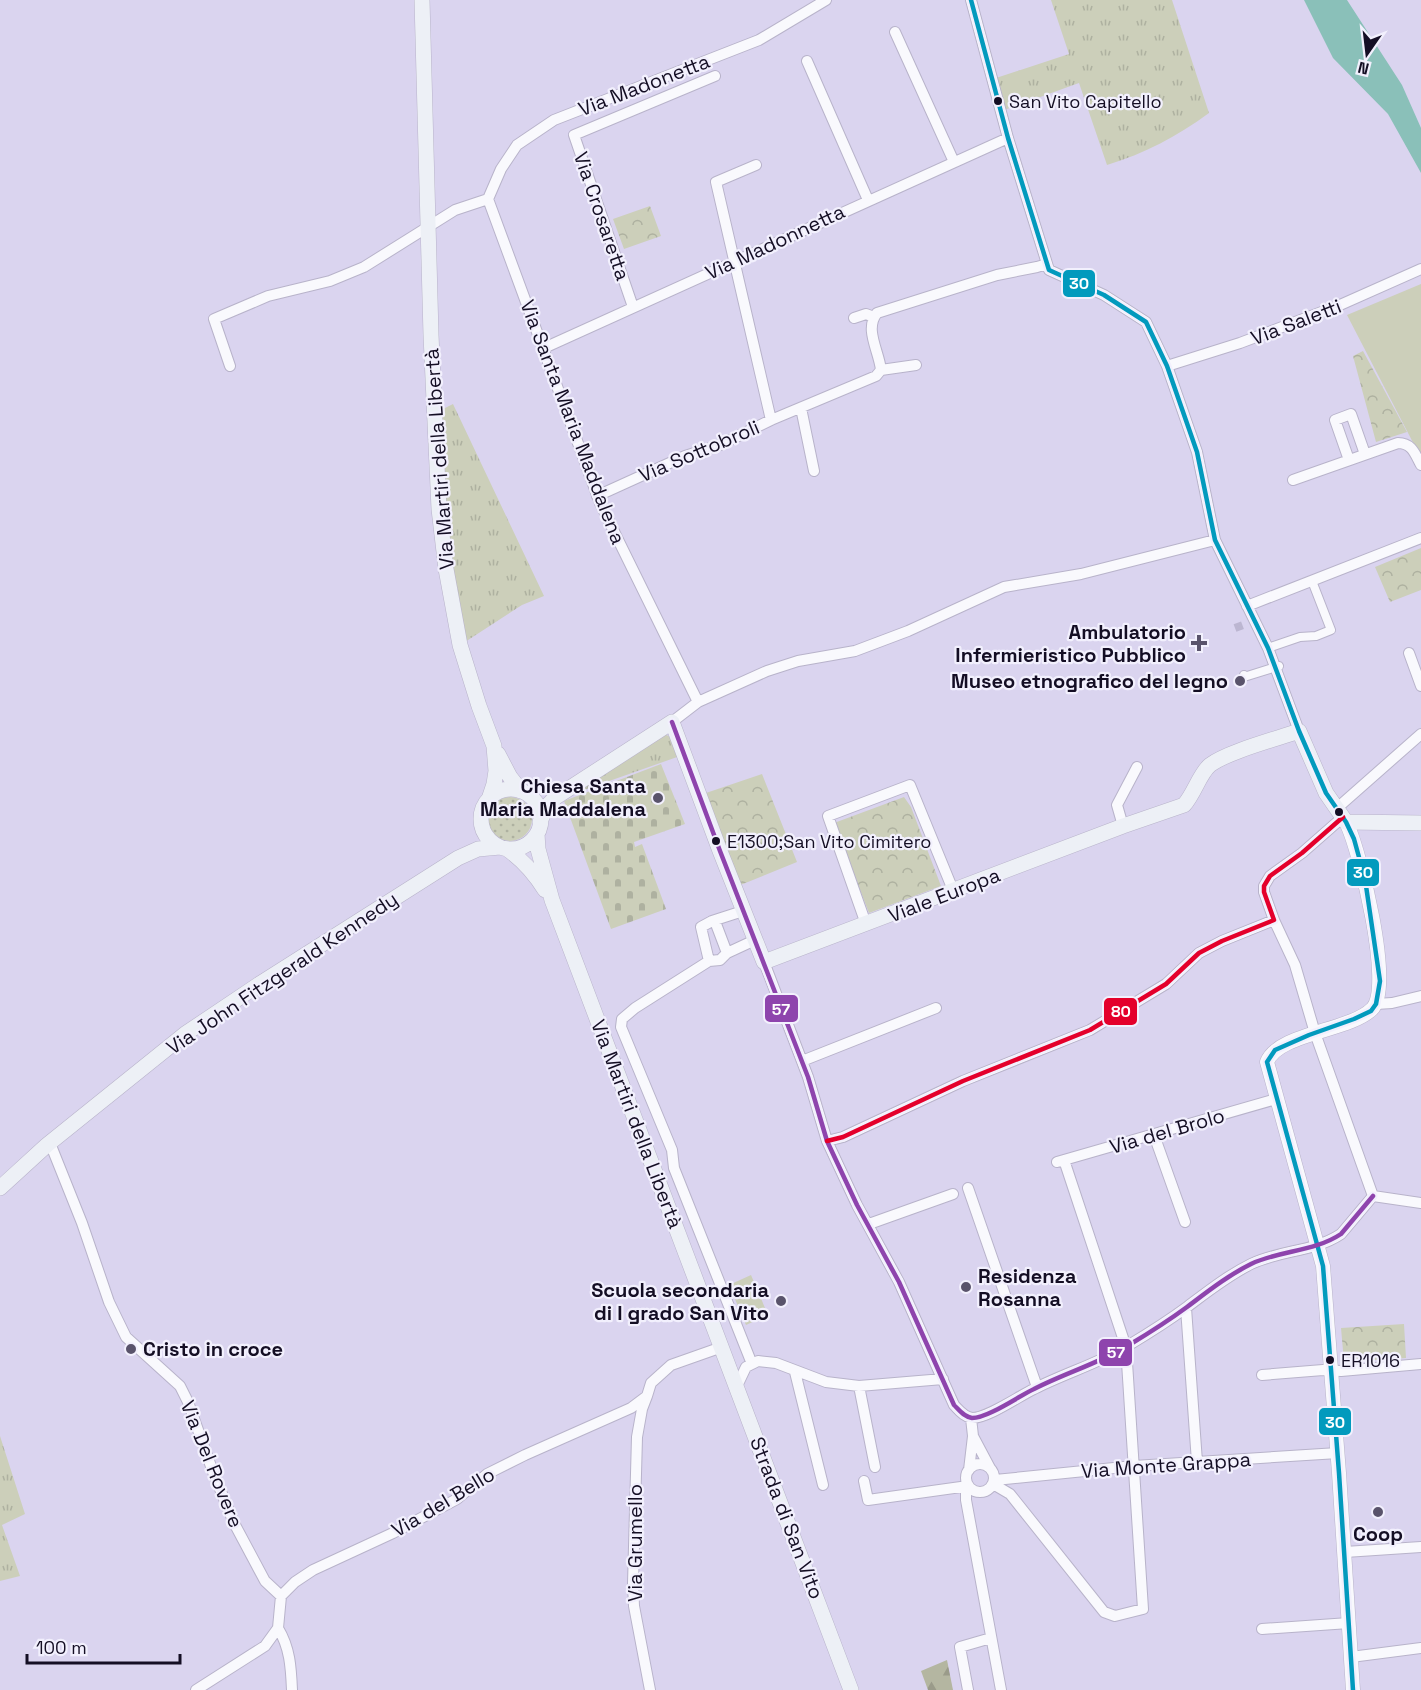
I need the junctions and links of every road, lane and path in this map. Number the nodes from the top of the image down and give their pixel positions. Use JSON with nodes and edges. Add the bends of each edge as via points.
{"nodes":[{"id":1,"x":422,"y":0,"type":"edge"},
{"id":2,"x":826,"y":0,"type":"edge"},
{"id":3,"x":971,"y":0,"type":"edge"},
{"id":4,"x":895,"y":32,"type":"dead end"},
{"id":5,"x":807,"y":61,"type":"dead end"},
{"id":6,"x":715,"y":76,"type":"dead end"},
{"id":7,"x":1008,"y":138,"type":"junction"},
{"id":8,"x":954,"y":162,"type":"junction"},
{"id":9,"x":756,"y":165,"type":"dead end"},
{"id":10,"x":488,"y":199,"type":"junction"},
{"id":11,"x":868,"y":200,"type":"junction"},
{"id":12,"x":428,"y":224,"type":"junction"},
{"id":13,"x":735,"y":261,"type":"junction"},
{"id":14,"x":1048,"y":267,"type":"junction"},
{"id":15,"x":1421,"y":269,"type":"edge"},
{"id":16,"x":633,"y":307,"type":"junction"},
{"id":17,"x":874,"y":317,"type":"junction"},
{"id":18,"x":854,"y":318,"type":"dead end"},
{"id":19,"x":544,"y":348,"type":"junction"},
{"id":20,"x":916,"y":365,"type":"dead end"},
{"id":21,"x":230,"y":366,"type":"dead end"},
{"id":22,"x":1167,"y":366,"type":"junction"},
{"id":23,"x":881,"y":370,"type":"junction"},
{"id":24,"x":801,"y":408,"type":"junction"},
{"id":25,"x":771,"y":420,"type":"junction"},
{"id":26,"x":1365,"y":454,"type":"junction"},
{"id":27,"x":1349,"y":460,"type":"junction"},
{"id":28,"x":1421,"y":465,"type":"edge"},
{"id":29,"x":814,"y":471,"type":"dead end"},
{"id":30,"x":1293,"y":480,"type":"dead end"},
{"id":31,"x":597,"y":495,"type":"junction"},
{"id":32,"x":1421,"y":538,"type":"edge"},
{"id":33,"x":1215,"y":540,"type":"junction"},
{"id":34,"x":1312,"y":580,"type":"junction"},
{"id":35,"x":1247,"y":606,"type":"junction"},
{"id":36,"x":1268,"y":648,"type":"junction"},
{"id":37,"x":1409,"y":653,"type":"dead end"},
{"id":38,"x":1277,"y":667,"type":"junction"},
{"id":39,"x":1244,"y":675,"type":"dead end"},
{"id":40,"x":1421,"y":686,"type":"edge"},
{"id":41,"x":698,"y":702,"type":"junction"},
{"id":42,"x":672,"y":722,"type":"junction"},
{"id":43,"x":1299,"y":731,"type":"junction"},
{"id":44,"x":1421,"y":734,"type":"edge"},
{"id":45,"x":494,"y":746,"type":"junction"},
{"id":46,"x":1137,"y":767,"type":"dead end"},
{"id":47,"x":573,"y":786,"type":"junction"},
{"id":48,"x":524,"y":793,"type":"junction"},
{"id":49,"x":489,"y":799,"type":"junction"},
{"id":50,"x":1342,"y":816,"type":"junction"},
{"id":51,"x":1421,"y":823,"type":"edge"},
{"id":52,"x":482,"y":825,"type":"junction"},
{"id":53,"x":1123,"y":826,"type":"junction"},
{"id":54,"x":538,"y":828,"type":"junction"},
{"id":55,"x":503,"y":848,"type":"junction"},
{"id":56,"x":458,"y":858,"type":"junction"},
{"id":57,"x":954,"y":890,"type":"junction"},
{"id":58,"x":552,"y":900,"type":"junction"},
{"id":59,"x":743,"y":910,"type":"junction"},
{"id":60,"x":1274,"y":920,"type":"junction"},
{"id":61,"x":712,"y":921,"type":"junction"},
{"id":62,"x":866,"y":924,"type":"junction"},
{"id":63,"x":755,"y":939,"type":"junction"},
{"id":64,"x":727,"y":953,"type":"junction"},
{"id":65,"x":709,"y":961,"type":"junction"},
{"id":66,"x":764,"y":962,"type":"junction"},
{"id":67,"x":1421,"y":996,"type":"edge"},
{"id":68,"x":1376,"y":1004,"type":"junction"},
{"id":69,"x":936,"y":1008,"type":"dead end"},
{"id":70,"x":1315,"y":1033,"type":"junction"},
{"id":71,"x":802,"y":1061,"type":"junction"},
{"id":72,"x":1276,"y":1099,"type":"junction"},
{"id":73,"x":1154,"y":1135,"type":"junction"},
{"id":74,"x":827,"y":1141,"type":"junction"},
{"id":75,"x":50,"y":1143,"type":"junction"},
{"id":76,"x":0,"y":1188,"type":"edge"},
{"id":77,"x":968,"y":1188,"type":"dead end"},
{"id":78,"x":953,"y":1194,"type":"dead end"},
{"id":79,"x":1373,"y":1196,"type":"junction"},
{"id":80,"x":1421,"y":1203,"type":"edge"},
{"id":81,"x":1185,"y":1222,"type":"dead end"},
{"id":82,"x":868,"y":1224,"type":"junction"},
{"id":83,"x":1317,"y":1246,"type":"junction"},
{"id":84,"x":1186,"y":1308,"type":"junction"},
{"id":85,"x":722,"y":1347,"type":"junction"},
{"id":86,"x":1126,"y":1347,"type":"junction"},
{"id":87,"x":752,"y":1364,"type":"junction"},
{"id":88,"x":1421,"y":1364,"type":"edge"},
{"id":89,"x":1332,"y":1371,"type":"junction"},
{"id":90,"x":795,"y":1372,"type":"junction"},
{"id":91,"x":1262,"y":1375,"type":"dead end"},
{"id":92,"x":943,"y":1378,"type":"junction"},
{"id":93,"x":737,"y":1386,"type":"junction"},
{"id":94,"x":859,"y":1386,"type":"junction"},
{"id":95,"x":1037,"y":1387,"type":"junction"},
{"id":96,"x":647,"y":1396,"type":"junction"},
{"id":97,"x":971,"y":1418,"type":"junction"},
{"id":98,"x":973,"y":1436,"type":"junction"},
{"id":99,"x":1338,"y":1452,"type":"junction"},
{"id":100,"x":1197,"y":1462,"type":"junction"},
{"id":101,"x":1134,"y":1466,"type":"junction"},
{"id":102,"x":875,"y":1467,"type":"dead end"},
{"id":103,"x":990,"y":1468,"type":"junction"},
{"id":104,"x":969,"y":1470,"type":"junction"},
{"id":105,"x":864,"y":1481,"type":"dead end"},
{"id":106,"x":994,"y":1482,"type":"junction"},
{"id":107,"x":823,"y":1485,"type":"dead end"},
{"id":108,"x":972,"y":1489,"type":"junction"},
{"id":109,"x":1421,"y":1547,"type":"edge"},
{"id":110,"x":1345,"y":1552,"type":"junction"},
{"id":111,"x":280,"y":1596,"type":"junction"},
{"id":112,"x":1349,"y":1623,"type":"junction"},
{"id":113,"x":278,"y":1628,"type":"junction"},
{"id":114,"x":1262,"y":1629,"type":"dead end"},
{"id":115,"x":991,"y":1638,"type":"junction"},
{"id":116,"x":1421,"y":1648,"type":"edge"},
{"id":117,"x":1351,"y":1657,"type":"junction"},
{"id":118,"x":196,"y":1690,"type":"edge"},
{"id":119,"x":292,"y":1690,"type":"edge"},
{"id":120,"x":650,"y":1690,"type":"edge"},
{"id":121,"x":852,"y":1690,"type":"edge"},
{"id":122,"x":968,"y":1690,"type":"edge"},
{"id":123,"x":1001,"y":1690,"type":"edge"},
{"id":124,"x":1353,"y":1690,"type":"edge"}],
"edges":[{"from":1,"to":12,"type":"main road","name":"Via Martiri della Libertà"},
{"from":2,"to":10,"type":"street","name":"Via Madonetta","via":[[759,40],[554,120],[517,145]]},
{"from":3,"to":7,"type":"street"},
{"from":4,"to":8,"type":"street"},
{"from":5,"to":11,"type":"street"},
{"from":6,"to":16,"type":"street","name":"Via Crosaretta","via":[[574,135]]},
{"from":7,"to":8,"type":"street","name":"Via Madonnetta"},
{"from":7,"to":14,"type":"street"},
{"from":8,"to":11,"type":"street","name":"Via Madonnetta"},
{"from":9,"to":13,"type":"street","via":[[716,182]]},
{"from":10,"to":12,"type":"street"},
{"from":10,"to":19,"type":"street","name":"Via Santa Maria Maddalena"},
{"from":11,"to":13,"type":"street","name":"Via Madonnetta"},
{"from":12,"to":21,"type":"street","via":[[364,267],[330,281],[268,296],[214,319]]},
{"from":12,"to":45,"type":"main road","name":"Via Martiri della Libertà","via":[[435,450],[446,569],[460,645]]},
{"from":13,"to":16,"type":"street","name":"Via Madonnetta"},
{"from":13,"to":25,"type":"street"},
{"from":14,"to":17,"type":"street","via":[[991,276]]},
{"from":14,"to":22,"type":"street","via":[[1146,322]]},
{"from":15,"to":22,"type":"street","name":"Via Saletti","via":[[1340,305]]},
{"from":16,"to":19,"type":"street","name":"Via Madonnetta"},
{"from":17,"to":18,"type":"street","via":[[866,314]]},
{"from":17,"to":23,"type":"street","via":[[870,327]]},
{"from":19,"to":31,"type":"street","name":"Via Santa Maria Maddalena"},
{"from":20,"to":23,"type":"street","name":"Via Sottobroli"},
{"from":22,"to":33,"type":"street","via":[[1197,452]]},
{"from":23,"to":24,"type":"street","name":"Via Sottobroli","via":[[876,376]]},
{"from":24,"to":25,"type":"street","name":"Via Sottobroli"},
{"from":24,"to":29,"type":"street"},
{"from":25,"to":31,"type":"street","name":"Via Sottobroli"},
{"from":26,"to":27,"type":"street"},
{"from":26,"to":27,"type":"street","via":[[1351,414],[1335,420]]},
{"from":26,"to":28,"type":"street","via":[[1398,443],[1407,444]]},
{"from":27,"to":30,"type":"street"},
{"from":31,"to":41,"type":"street","name":"Via Santa Maria Maddalena"},
{"from":32,"to":34,"type":"street"},
{"from":33,"to":35,"type":"street"},
{"from":33,"to":41,"type":"street","via":[[1081,574],[1004,587],[898,635],[855,651],[767,670]]},
{"from":34,"to":35,"type":"street"},
{"from":34,"to":36,"type":"street","via":[[1331,630]]},
{"from":35,"to":36,"type":"street"},
{"from":36,"to":38,"type":"street"},
{"from":37,"to":40,"type":"street"},
{"from":38,"to":39,"type":"street"},
{"from":38,"to":43,"type":"street"},
{"from":41,"to":42,"type":"street"},
{"from":42,"to":47,"type":"main road"},
{"from":42,"to":59,"type":"main road"},
{"from":43,"to":50,"type":"main road","via":[[1326,793]]},
{"from":43,"to":53,"type":"main road","name":"Viale Europa","via":[[1208,766],[1184,805]]},
{"from":44,"to":50,"type":"street"},
{"from":45,"to":48,"type":"main road","via":[[510,777]]},
{"from":45,"to":49,"type":"main road","name":"Via Martiri della Libertà","via":[[496,771]]},
{"from":46,"to":53,"type":"street","via":[[1117,805]]},
{"from":47,"to":48,"type":"main road","via":[[546,793]]},
{"from":47,"to":54,"type":"main road","via":[[550,802]]},
{"from":48,"to":49,"type":"main road","via":[[505,790]]},
{"from":48,"to":54,"type":"main road","via":[[539,811]]},
{"from":49,"to":52,"type":"main road","via":[[481,816]]},
{"from":50,"to":51,"type":"main road"},
{"from":50,"to":60,"type":"street","via":[[1270,876],[1264,892]]},
{"from":50,"to":68,"type":"street","via":[[1354,839],[1365,879],[1380,981]]},
{"from":52,"to":55,"type":"main road","via":[[488,838]]},
{"from":52,"to":56,"type":"main road","name":"Via John Fitzgerald Kennedy"},
{"from":53,"to":57,"type":"main road","name":"Viale Europa"},
{"from":54,"to":55,"type":"main road","via":[[524,846]]},
{"from":54,"to":58,"type":"main road","name":"Via Martiri della Libertà","via":[[538,849]]},
{"from":55,"to":56,"type":"main road","name":"Via John Fitzgerald Kennedy","via":[[478,849]]},
{"from":55,"to":58,"type":"main road","name":"Via Martiri della Libertà","via":[[519,857],[536,875]]},
{"from":56,"to":75,"type":"main road","name":"Via John Fitzgerald Kennedy","via":[[185,1034]]},
{"from":57,"to":62,"type":"main road","name":"Viale Europa"},
{"from":57,"to":62,"type":"street","via":[[910,785],[828,816]]},
{"from":58,"to":85,"type":"main road","name":"Via Martiri della Libertà"},
{"from":59,"to":61,"type":"street"},
{"from":59,"to":63,"type":"main road"},
{"from":60,"to":70,"type":"street","via":[[1295,965]]},
{"from":60,"to":74,"type":"street","via":[[1199,953],[1166,984],[1090,1030]]},
{"from":61,"to":64,"type":"street"},
{"from":61,"to":65,"type":"street","via":[[701,927]]},
{"from":62,"to":66,"type":"main road","name":"Viale Europa"},
{"from":63,"to":64,"type":"street"},
{"from":63,"to":66,"type":"main road"},
{"from":64,"to":65,"type":"street","via":[[720,960]]},
{"from":65,"to":87,"type":"street","via":[[635,1008],[622,1019],[621,1027]]},
{"from":66,"to":71,"type":"street"},
{"from":67,"to":68,"type":"street"},
{"from":68,"to":70,"type":"street","via":[[1371,1011]]},
{"from":69,"to":71,"type":"street"},
{"from":70,"to":72,"type":"street","via":[[1275,1050],[1268,1059]]},
{"from":70,"to":79,"type":"street"},
{"from":71,"to":74,"type":"street"},
{"from":72,"to":73,"type":"street","name":"Via del Brolo"},
{"from":72,"to":83,"type":"street"},
{"from":73,"to":81,"type":"street"},
{"from":73,"to":86,"type":"street","name":"Via del Brolo","via":[[1060,1161]]},
{"from":74,"to":82,"type":"street"},
{"from":75,"to":76,"type":"main road","name":"Via John Fitzgerald Kennedy"},
{"from":75,"to":111,"type":"street","name":"Via Del Rovere","via":[[109,1302],[126,1337],[180,1386],[234,1522],[265,1581]]},
{"from":77,"to":95,"type":"street"},
{"from":78,"to":82,"type":"street"},
{"from":79,"to":80,"type":"street"},
{"from":79,"to":83,"type":"street","via":[[1341,1234]]},
{"from":82,"to":92,"type":"street"},
{"from":83,"to":84,"type":"street","via":[[1252,1264],[1215,1285]]},
{"from":83,"to":89,"type":"street","via":[[1326,1287]]},
{"from":84,"to":86,"type":"street"},
{"from":84,"to":100,"type":"street"},
{"from":85,"to":93,"type":"main road","name":"Strada di San Vito"},
{"from":85,"to":96,"type":"street","name":"Via del Bello","via":[[671,1365],[651,1383]]},
{"from":86,"to":95,"type":"street"},
{"from":86,"to":101,"type":"street"},
{"from":87,"to":90,"type":"street","via":[[776,1363]]},
{"from":87,"to":93,"type":"street","via":[[746,1367]]},
{"from":88,"to":89,"type":"street"},
{"from":89,"to":91,"type":"street"},
{"from":89,"to":99,"type":"street"},
{"from":90,"to":94,"type":"street","via":[[826,1382]]},
{"from":90,"to":107,"type":"street"},
{"from":92,"to":94,"type":"street"},
{"from":92,"to":97,"type":"street","via":[[954,1404]]},
{"from":93,"to":121,"type":"main road","name":"Strada di San Vito"},
{"from":94,"to":102,"type":"street"},
{"from":95,"to":97,"type":"street"},
{"from":96,"to":111,"type":"street","name":"Via del Bello","via":[[631,1408],[488,1474],[457,1498],[314,1570]]},
{"from":96,"to":120,"type":"street","name":"Via Grumello","via":[[637,1437],[633,1584]]},
{"from":97,"to":98,"type":"street"},
{"from":98,"to":103,"type":"street"},
{"from":98,"to":104,"type":"street"},
{"from":99,"to":100,"type":"street","name":"Via Monte Grappa"},
{"from":99,"to":110,"type":"street"},
{"from":100,"to":101,"type":"street","name":"Via Monte Grappa"},
{"from":101,"to":106,"type":"street","name":"Via Monte Grappa"},
{"from":101,"to":106,"type":"street","via":[[1143,1609],[1115,1616],[1104,1612],[1010,1494]]},
{"from":103,"to":104,"type":"street","via":[[981,1464]]},
{"from":103,"to":106,"type":"street"},
{"from":104,"to":108,"type":"street","via":[[966,1475]]},
{"from":105,"to":108,"type":"street","via":[[868,1500]]},
{"from":106,"to":108,"type":"street","via":[[988,1491]]},
{"from":108,"to":115,"type":"street","via":[[966,1493],[966,1500]]},
{"from":109,"to":110,"type":"street"},
{"from":110,"to":112,"type":"street"},
{"from":111,"to":113,"type":"street"},
{"from":112,"to":114,"type":"street"},
{"from":112,"to":117,"type":"street"},
{"from":113,"to":118,"type":"street","via":[[265,1646]]},
{"from":113,"to":119,"type":"street","via":[[291,1664]]},
{"from":115,"to":122,"type":"street","via":[[960,1647]]},
{"from":115,"to":123,"type":"street"},
{"from":116,"to":117,"type":"street"},
{"from":117,"to":124,"type":"street"}]}
